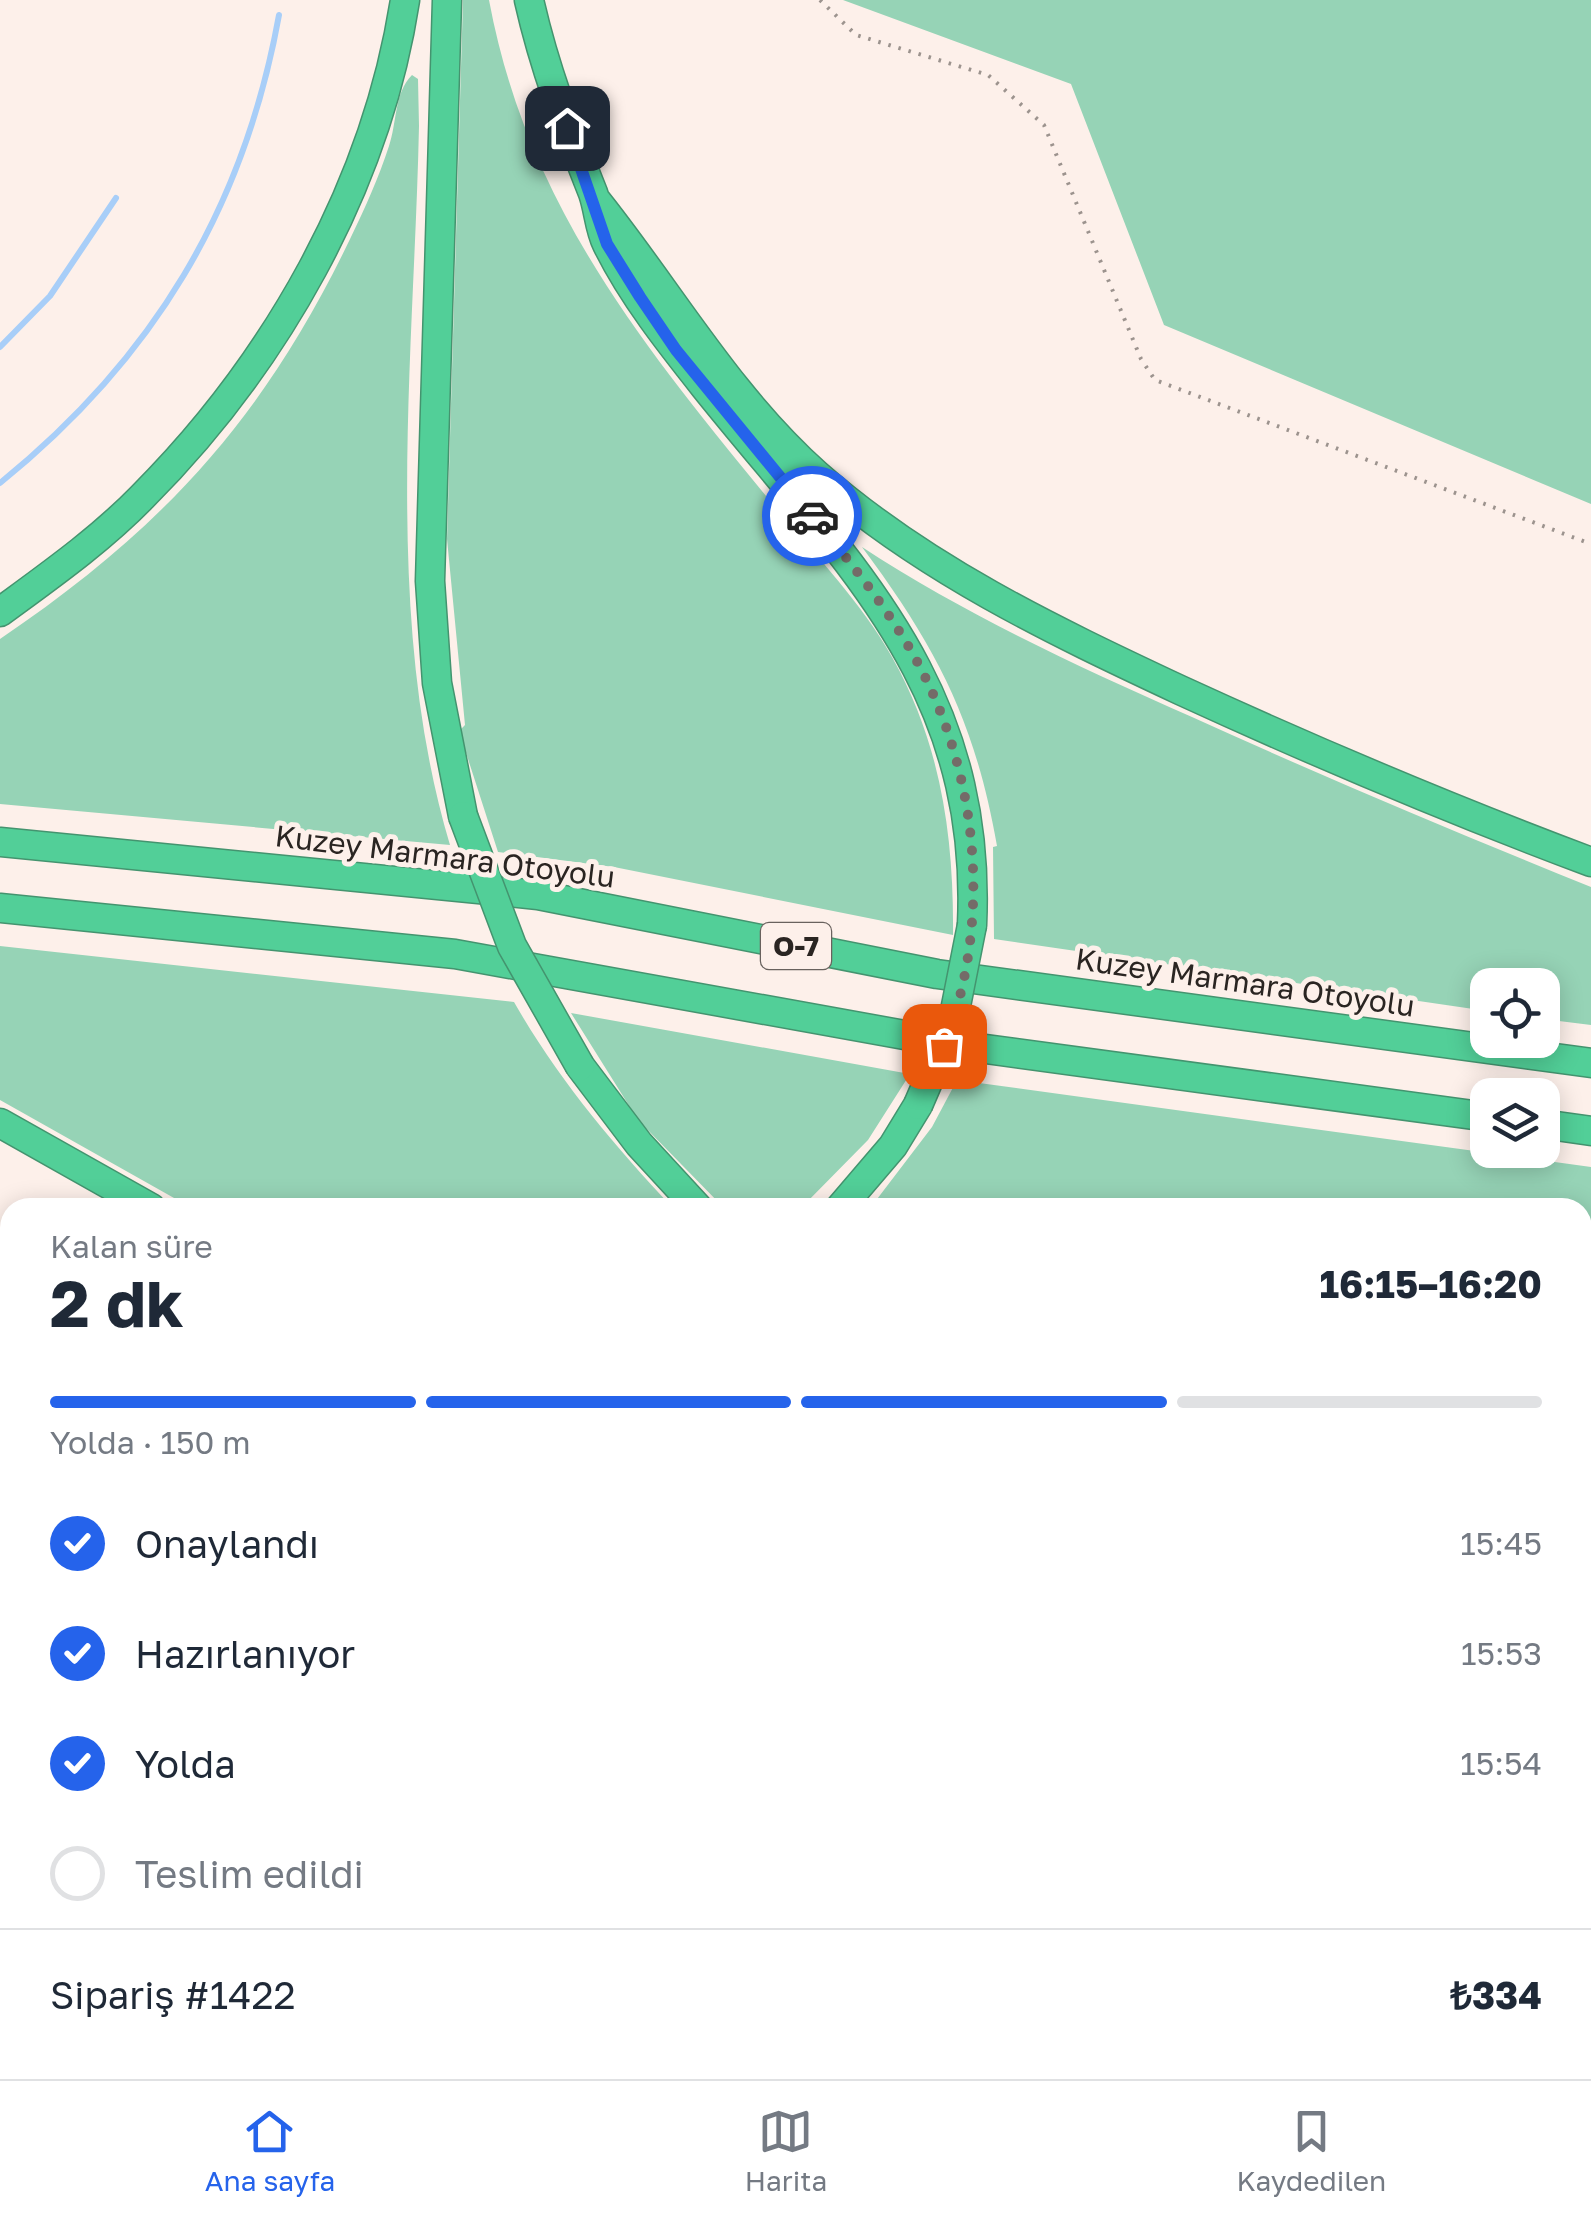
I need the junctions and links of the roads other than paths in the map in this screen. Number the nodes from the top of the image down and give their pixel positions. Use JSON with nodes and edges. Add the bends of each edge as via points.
{"nodes":[{"id":1,"x":406,"y":0,"type":"edge"},
{"id":2,"x":447,"y":0,"type":"edge"},
{"id":3,"x":529,"y":0,"type":"edge"},
{"id":4,"x":595,"y":199,"type":"junction"},
{"id":5,"x":0,"y":612,"type":"edge"},
{"id":6,"x":0,"y":842,"type":"edge"},
{"id":7,"x":1591,"y":862,"type":"edge"},
{"id":8,"x":0,"y":908,"type":"edge"},
{"id":9,"x":1591,"y":1063,"type":"edge"},
{"id":10,"x":1470,"y":1115,"type":"edge"},
{"id":11,"x":0,"y":1123,"type":"edge"},
{"id":12,"x":1560,"y":1127,"type":"edge"},
{"id":13,"x":1591,"y":1131,"type":"edge"},
{"id":14,"x":133,"y":1198,"type":"edge"},
{"id":15,"x":689,"y":1198,"type":"edge"},
{"id":16,"x":849,"y":1198,"type":"edge"}],
"edges":[{"from":1,"to":5,"type":"highway","via":[[372,134],[326,242],[272,337],[232,396],[140,500]]},
{"from":2,"to":15,"type":"highway","bridge":true,"via":[[430,581],[436,683],[463,816],[512,946],[580,1066]]},
{"from":3,"to":4,"type":"highway","via":[[557,101]]},
{"from":4,"to":7,"type":"highway","via":[[749,405],[817,475],[901,540],[991,597],[1105,654],[1367,772]]},
{"from":4,"to":16,"type":"highway","bridge":true,"via":[[607,244],[676,350],[845,556],[912,654],[933,694],[966,802],[972,925],[952,1026],[918,1105]]},
{"from":6,"to":9,"type":"highway","name":"Kuzey Marmara Otoyolu","number":"O-7","via":[[538,895],[938,974]]},
{"from":8,"to":10,"type":"highway","number":"O-7","via":[[455,954],[971,1047]]},
{"from":11,"to":14,"type":"highway"},
{"from":12,"to":13,"type":"highway"}]}
